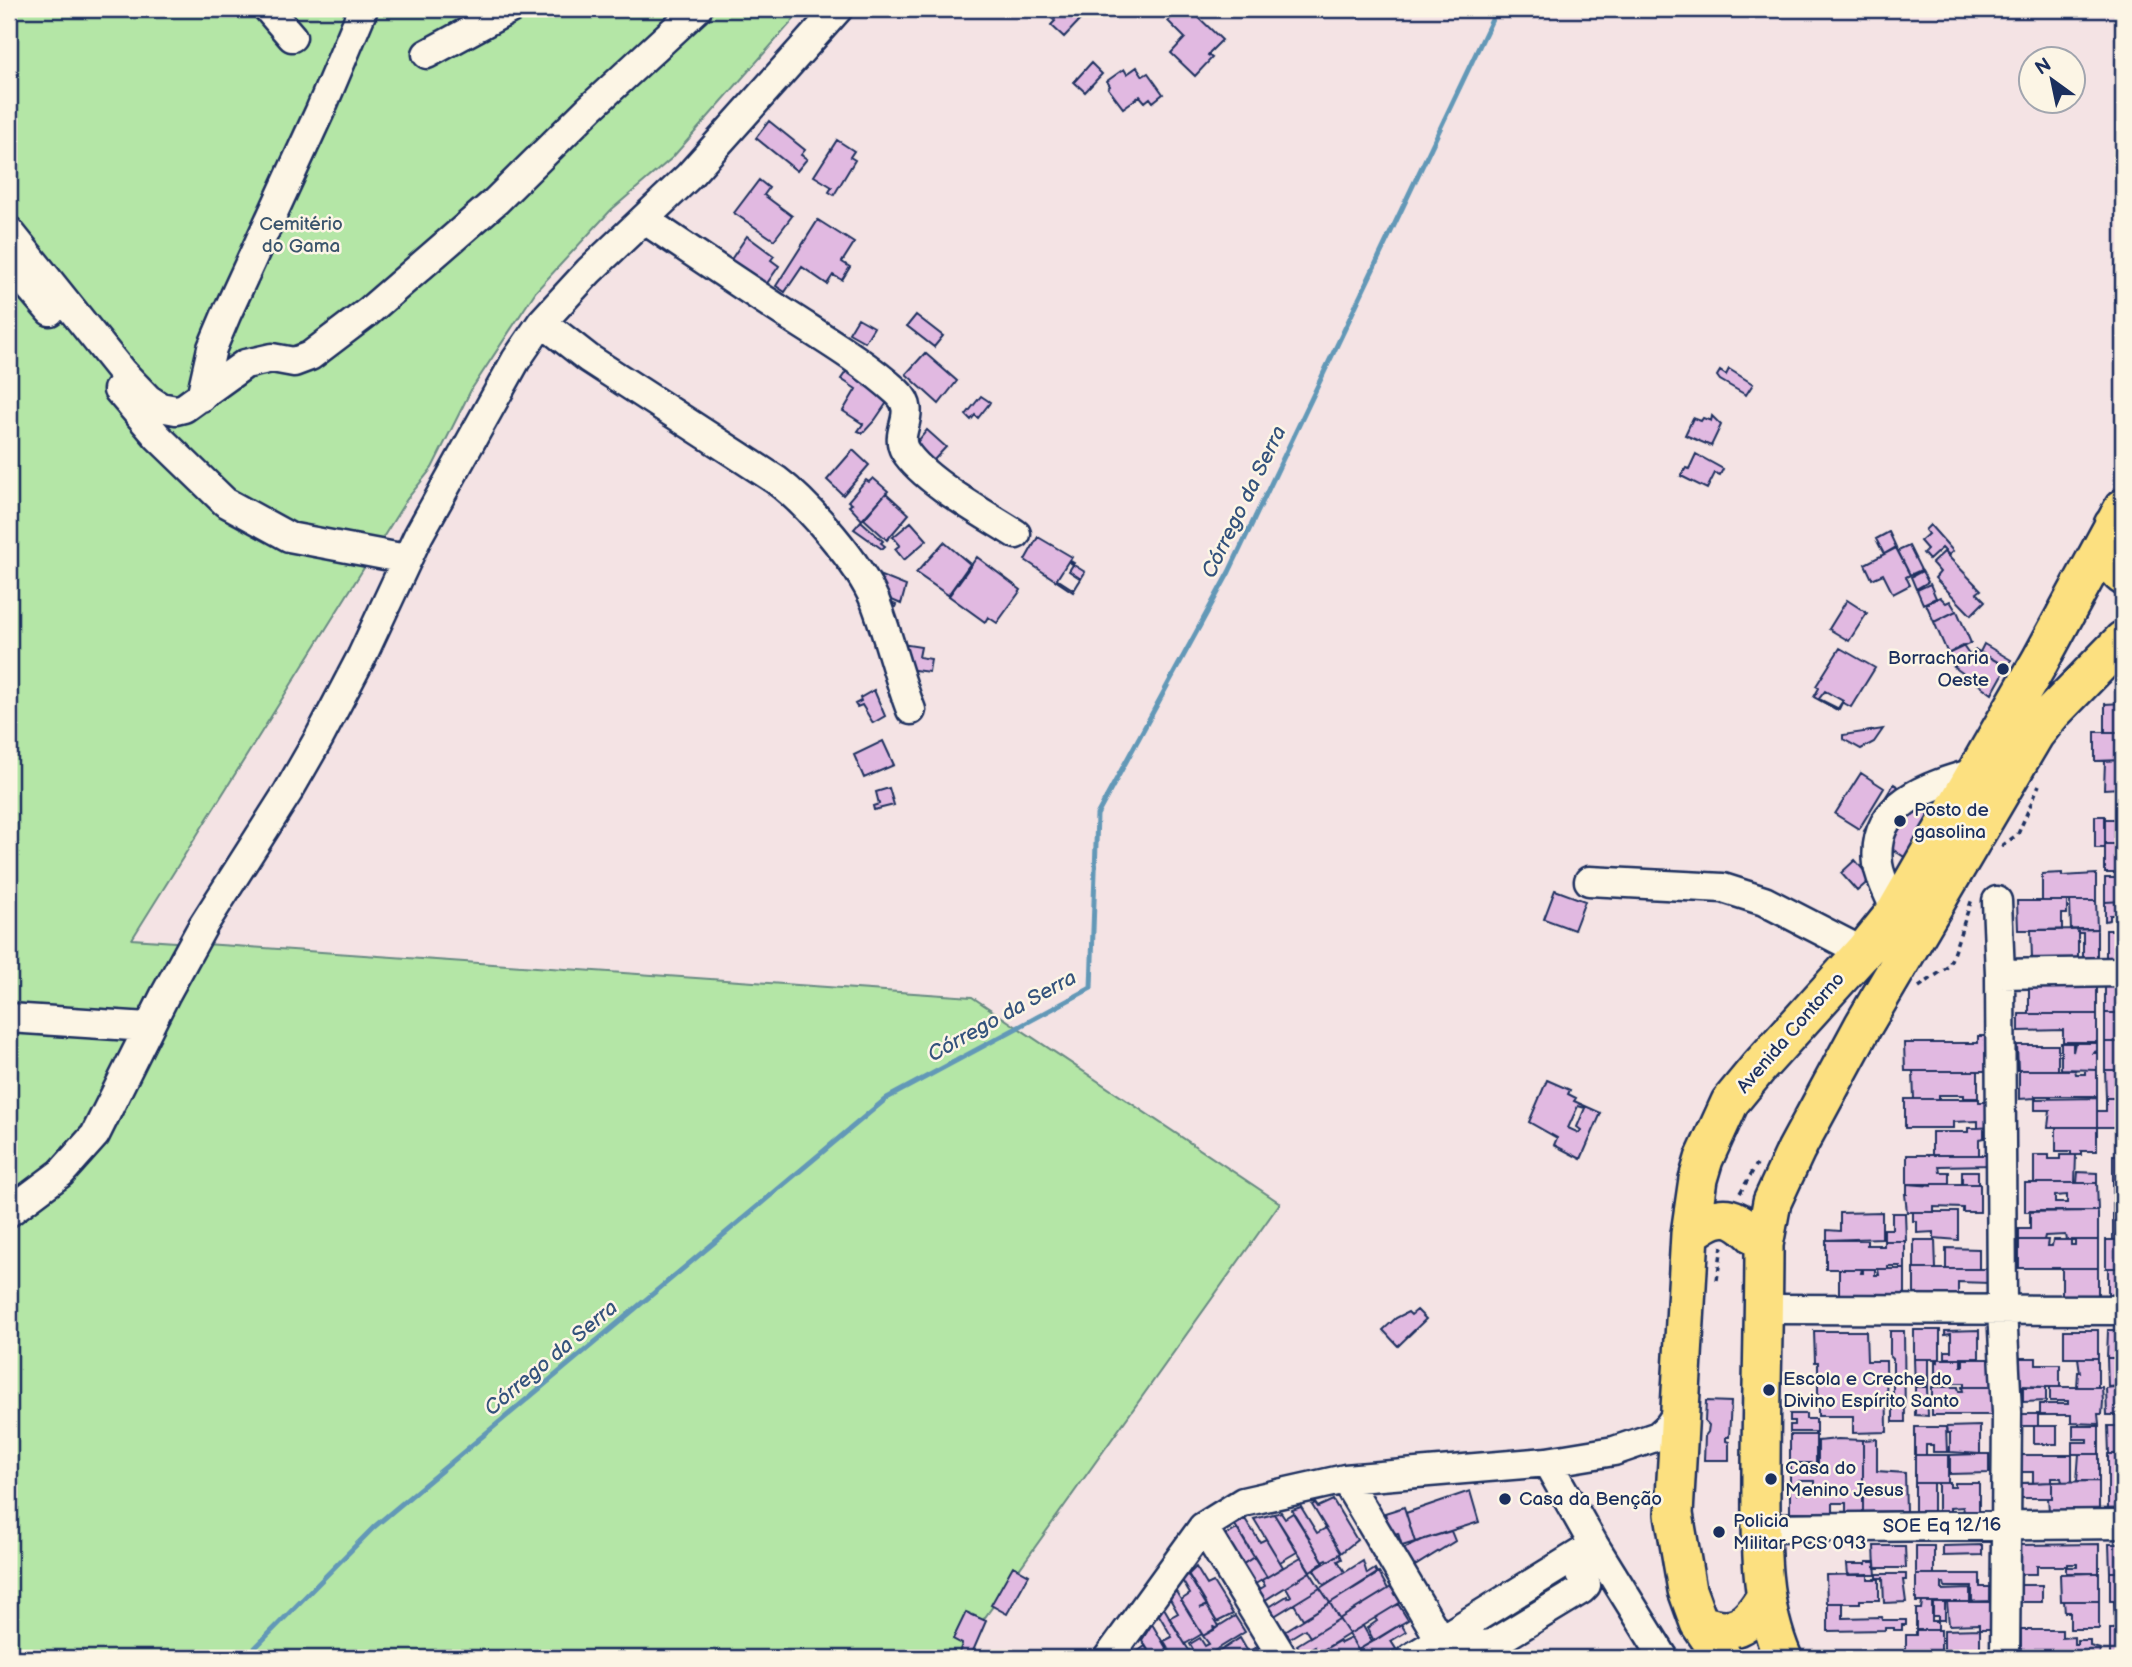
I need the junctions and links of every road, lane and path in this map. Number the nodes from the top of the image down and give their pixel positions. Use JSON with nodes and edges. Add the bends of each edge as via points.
{"nodes":[{"id":1,"x":268,"y":9,"type":"edge"},
{"id":2,"x":363,"y":9,"type":"edge"},
{"id":3,"x":510,"y":9,"type":"edge"},
{"id":4,"x":697,"y":9,"type":"edge"},
{"id":5,"x":838,"y":9,"type":"edge"},
{"id":6,"x":292,"y":37,"type":"dead end"},
{"id":7,"x":427,"y":54,"type":"dead end"},
{"id":8,"x":645,"y":220,"type":"junction"},
{"id":9,"x":9,"y":231,"type":"edge"},
{"id":10,"x":9,"y":263,"type":"edge"},
{"id":11,"x":542,"y":322,"type":"junction"},
{"id":12,"x":201,"y":397,"type":"junction"},
{"id":13,"x":2118,"y":517,"type":"edge"},
{"id":14,"x":1016,"y":534,"type":"dead end"},
{"id":15,"x":406,"y":559,"type":"junction"},
{"id":16,"x":2123,"y":576,"type":"edge"},
{"id":17,"x":2123,"y":640,"type":"edge"},
{"id":18,"x":911,"y":710,"type":"dead end"},
{"id":19,"x":1978,"y":765,"type":"junction"},
{"id":20,"x":1993,"y":808,"type":"junction"},
{"id":21,"x":1589,"y":881,"type":"dead end"},
{"id":22,"x":1997,"y":901,"type":"dead end"},
{"id":23,"x":1892,"y":916,"type":"junction"},
{"id":24,"x":1863,"y":952,"type":"junction"},
{"id":25,"x":1898,"y":970,"type":"junction"},
{"id":26,"x":2123,"y":972,"type":"edge"},
{"id":27,"x":2000,"y":974,"type":"junction"},
{"id":28,"x":9,"y":1018,"type":"edge"},
{"id":29,"x":148,"y":1027,"type":"junction"},
{"id":30,"x":9,"y":1212,"type":"edge"},
{"id":31,"x":1690,"y":1234,"type":"junction"},
{"id":32,"x":1764,"y":1245,"type":"junction"},
{"id":33,"x":1763,"y":1309,"type":"junction"},
{"id":34,"x":2002,"y":1309,"type":"junction"},
{"id":35,"x":2123,"y":1310,"type":"edge"},
{"id":36,"x":1680,"y":1410,"type":"junction"},
{"id":37,"x":1614,"y":1451,"type":"junction"},
{"id":38,"x":1547,"y":1462,"type":"junction"},
{"id":39,"x":1675,"y":1476,"type":"junction"},
{"id":40,"x":1345,"y":1479,"type":"junction"},
{"id":41,"x":2123,"y":1524,"type":"edge"},
{"id":42,"x":2005,"y":1526,"type":"junction"},
{"id":43,"x":1203,"y":1527,"type":"junction"},
{"id":44,"x":1760,"y":1528,"type":"junction"},
{"id":45,"x":1583,"y":1553,"type":"junction"},
{"id":46,"x":1764,"y":1598,"type":"junction"},
{"id":47,"x":1699,"y":1623,"type":"junction"},
{"id":48,"x":1452,"y":1642,"type":"edge"},
{"id":49,"x":1110,"y":1658,"type":"edge"},
{"id":50,"x":1283,"y":1658,"type":"edge"},
{"id":51,"x":1411,"y":1658,"type":"edge"},
{"id":52,"x":1664,"y":1658,"type":"edge"},
{"id":53,"x":1723,"y":1658,"type":"edge"},
{"id":54,"x":1783,"y":1658,"type":"edge"},
{"id":55,"x":2006,"y":1658,"type":"edge"}],
"edges":[{"from":1,"to":6,"type":"street"},
{"from":2,"to":12,"type":"street","via":[[212,348]]},
{"from":3,"to":7,"type":"street"},
{"from":4,"to":12,"type":"street","via":[[495,201],[368,312],[310,356],[294,362],[272,358],[245,364]]},
{"from":5,"to":8,"type":"street"},
{"from":8,"to":11,"type":"street"},
{"from":8,"to":14,"type":"street","via":[[899,394],[907,411],[902,442],[912,459],[944,487]]},
{"from":9,"to":12,"type":"street","via":[[148,399],[176,410]]},
{"from":10,"to":15,"type":"street","via":[[158,437],[225,502],[289,537]]},
{"from":11,"to":15,"type":"street","via":[[516,360]]},
{"from":11,"to":18,"type":"street","via":[[588,358],[776,480],[804,504],[865,581]]},
{"from":13,"to":16,"type":"main road","via":[[2110,544],[2112,562]]},
{"from":13,"to":19,"type":"main road","name":"Avenida Contorno"},
{"from":15,"to":29,"type":"street","via":[[319,737],[204,924]]},
{"from":17,"to":20,"type":"main road","via":[[2035,734]]},
{"from":19,"to":20,"type":"main road"},
{"from":19,"to":23,"type":"main road","name":"Avenida Contorno"},
{"from":19,"to":23,"type":"street","via":[[1902,803],[1884,824],[1878,866]]},
{"from":20,"to":25,"type":"main road"},
{"from":21,"to":24,"type":"street","via":[[1723,888],[1764,901]]},
{"from":22,"to":27,"type":"street"},
{"from":23,"to":24,"type":"main road","name":"Avenida Contorno"},
{"from":23,"to":25,"type":"main road"},
{"from":24,"to":31,"type":"main road","name":"Avenida Contorno","via":[[1730,1102],[1704,1158]]},
{"from":25,"to":32,"type":"main road","via":[[1780,1182]]},
{"from":26,"to":27,"type":"street"},
{"from":27,"to":34,"type":"street"},
{"from":28,"to":29,"type":"street"},
{"from":29,"to":30,"type":"street","via":[[95,1135],[61,1173]]},
{"from":31,"to":32,"type":"main road","via":[[1710,1220],[1726,1216],[1736,1219]]},
{"from":31,"to":36,"type":"main road","name":"Avenida Contorno"},
{"from":32,"to":33,"type":"main road"},
{"from":33,"to":34,"type":"street"},
{"from":33,"to":44,"type":"main road"},
{"from":34,"to":35,"type":"street"},
{"from":34,"to":42,"type":"street","via":[[2007,1412]]},
{"from":36,"to":37,"type":"street","via":[[1658,1436]]},
{"from":36,"to":39,"type":"main road","name":"Avenida Contorno"},
{"from":37,"to":38,"type":"street"},
{"from":37,"to":39,"type":"street","via":[[1646,1456]]},
{"from":38,"to":40,"type":"street"},
{"from":38,"to":45,"type":"street"},
{"from":39,"to":47,"type":"main road","name":"Avenida Contorno","via":[[1678,1549]]},
{"from":40,"to":43,"type":"street","via":[[1243,1503]]},
{"from":40,"to":48,"type":"street"},
{"from":41,"to":42,"type":"street","name":"SOE Eq 12/16"},
{"from":42,"to":44,"type":"street","name":"SOE Eq 12/16"},
{"from":42,"to":55,"type":"street"},
{"from":43,"to":49,"type":"street"},
{"from":43,"to":50,"type":"street"},
{"from":44,"to":46,"type":"main road"},
{"from":45,"to":48,"type":"street"},
{"from":45,"to":52,"type":"street"},
{"from":46,"to":47,"type":"main road","via":[[1739,1627],[1717,1630]]},
{"from":46,"to":54,"type":"main road"},
{"from":47,"to":53,"type":"main road","name":"Avenida Contorno"},
{"from":48,"to":51,"type":"street"}]}
